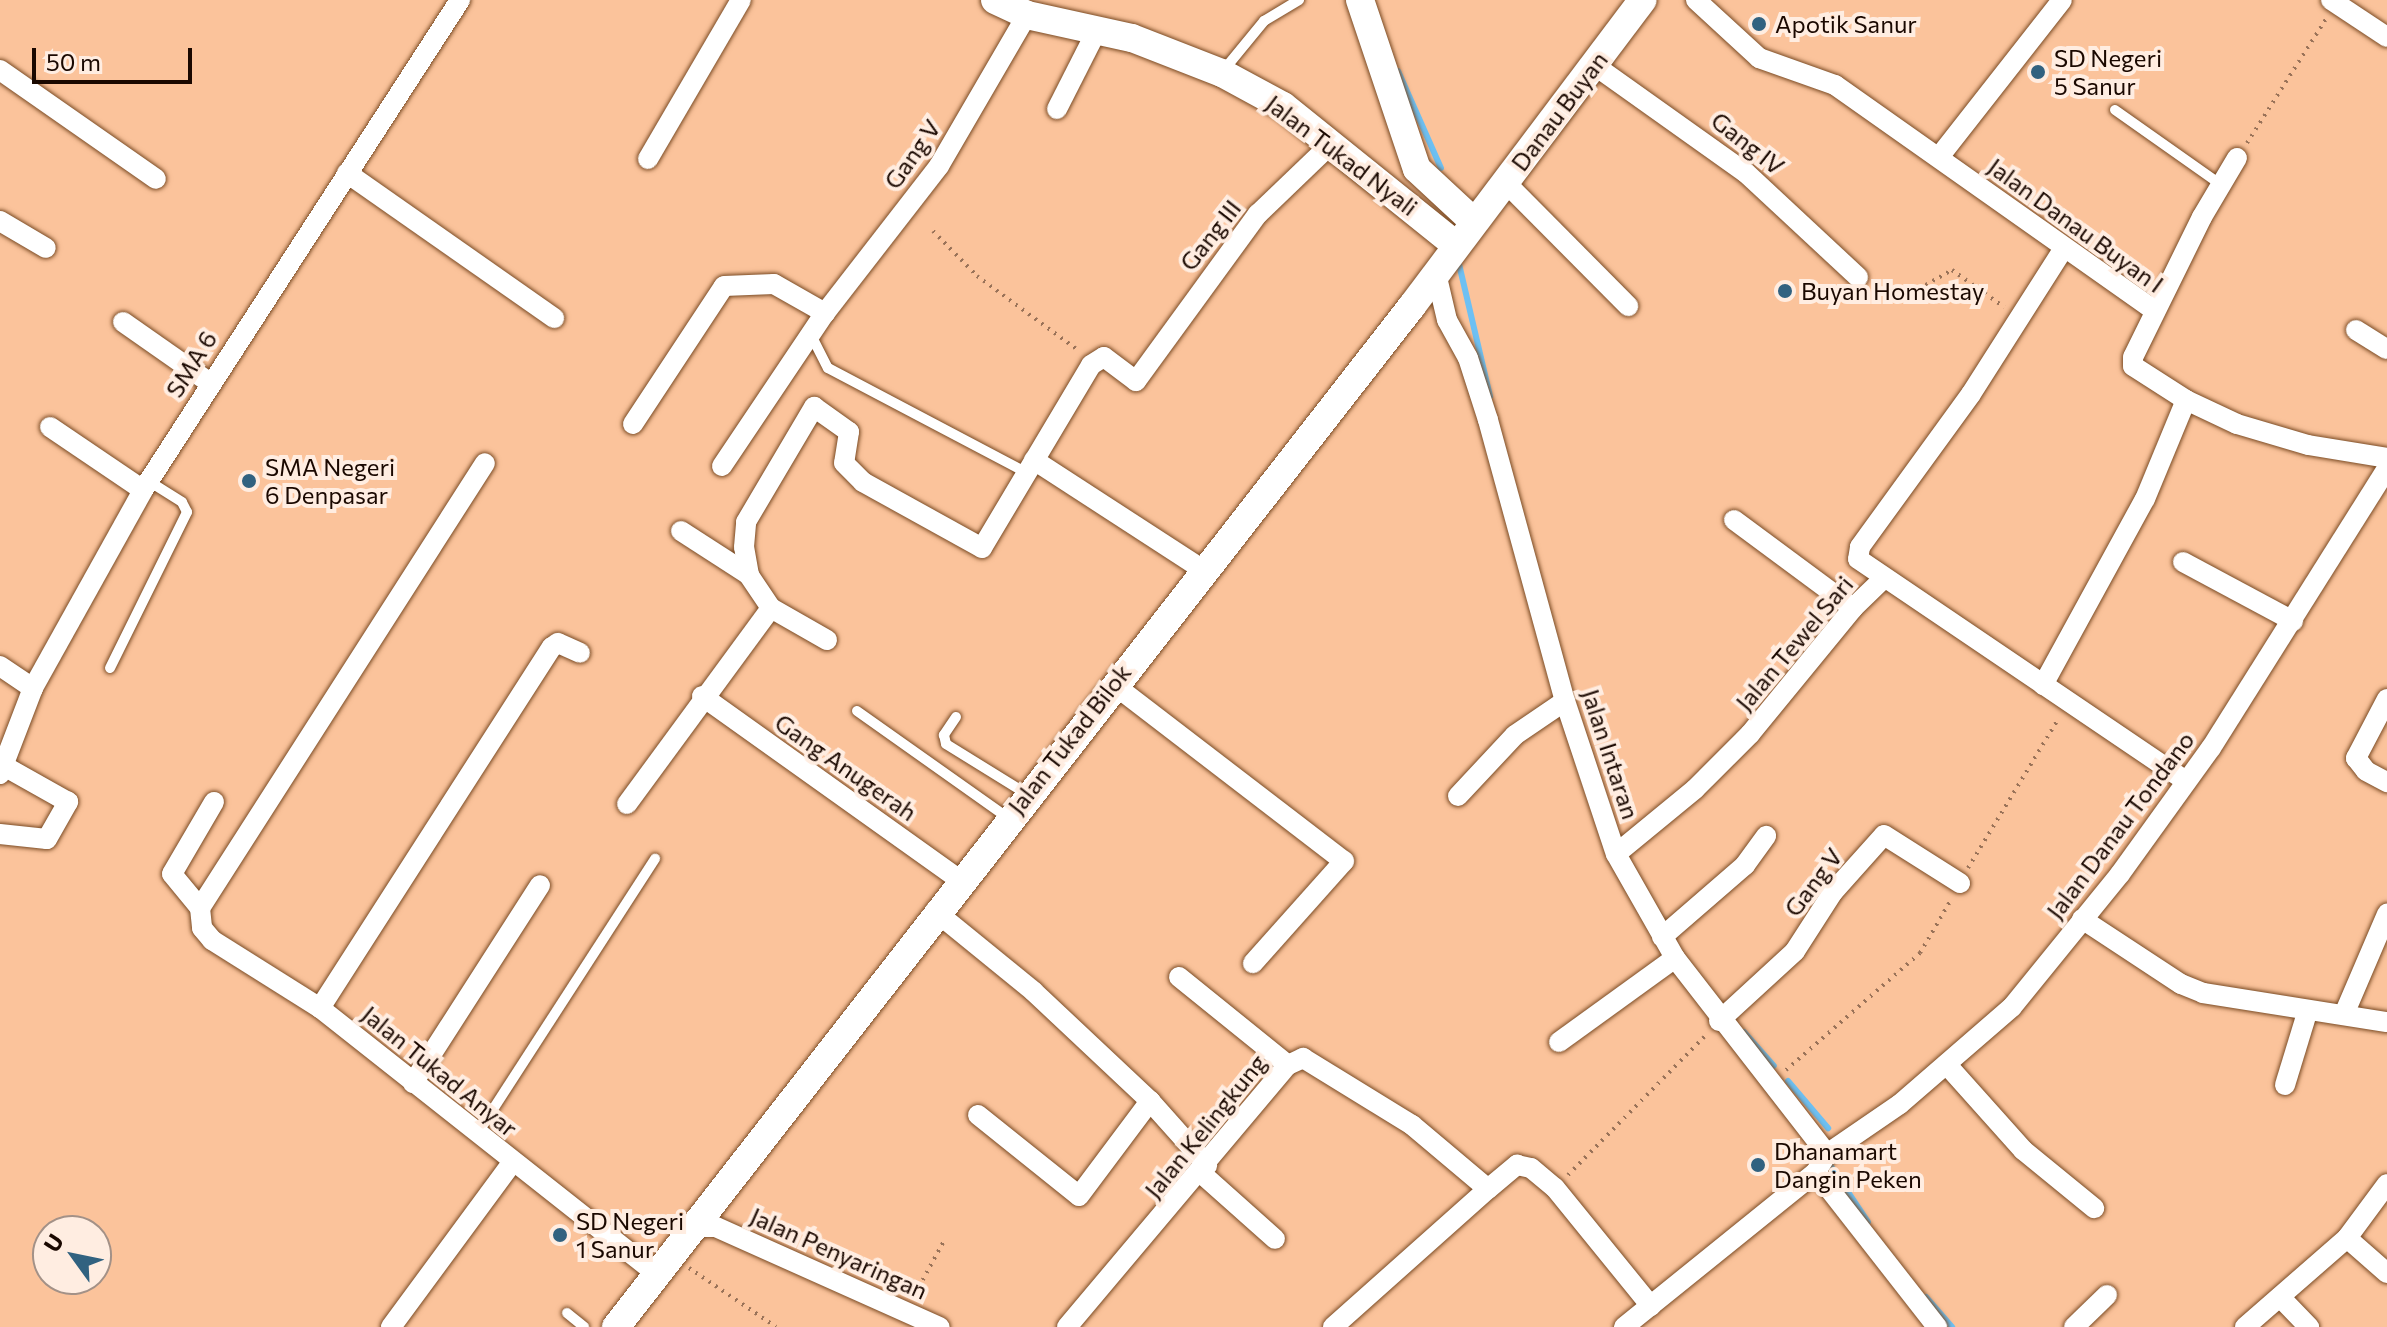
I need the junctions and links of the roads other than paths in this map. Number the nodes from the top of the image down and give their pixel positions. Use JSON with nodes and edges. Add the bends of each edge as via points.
{"nodes":[{"id":1,"x":460,"y":0,"type":"edge"},
{"id":2,"x":741,"y":0,"type":"edge"},
{"id":3,"x":995,"y":0,"type":"edge"},
{"id":4,"x":1299,"y":0,"type":"edge"},
{"id":5,"x":1360,"y":0,"type":"edge"},
{"id":6,"x":1643,"y":0,"type":"edge"},
{"id":7,"x":1696,"y":0,"type":"edge"},
{"id":8,"x":2062,"y":0,"type":"edge"},
{"id":9,"x":2334,"y":2,"type":"edge"},
{"id":10,"x":1027,"y":15,"type":"junction"},
{"id":11,"x":1097,"y":30,"type":"junction"},
{"id":12,"x":2387,"y":37,"type":"edge"},
{"id":13,"x":1594,"y":65,"type":"junction"},
{"id":14,"x":0,"y":70,"type":"edge"},
{"id":15,"x":1222,"y":73,"type":"junction"},
{"id":16,"x":1057,"y":109,"type":"dead end"},
{"id":17,"x":2115,"y":110,"type":"dead end"},
{"id":18,"x":1333,"y":142,"type":"junction"},
{"id":19,"x":1939,"y":157,"type":"junction"},
{"id":20,"x":2237,"y":158,"type":"road end"},
{"id":21,"x":648,"y":159,"type":"dead end"},
{"id":22,"x":347,"y":173,"type":"junction"},
{"id":23,"x":156,"y":179,"type":"dead end"},
{"id":24,"x":1505,"y":182,"type":"junction"},
{"id":25,"x":2220,"y":184,"type":"junction"},
{"id":26,"x":1447,"y":201,"type":"junction"},
{"id":27,"x":0,"y":221,"type":"edge"},
{"id":28,"x":1474,"y":222,"type":"junction"},
{"id":29,"x":1431,"y":224,"type":"junction"},
{"id":30,"x":1456,"y":245,"type":"junction"},
{"id":31,"x":46,"y":248,"type":"dead end"},
{"id":32,"x":2064,"y":248,"type":"junction"},
{"id":33,"x":1436,"y":273,"type":"junction"},
{"id":34,"x":1858,"y":277,"type":"road end"},
{"id":35,"x":1412,"y":306,"type":"junction"},
{"id":36,"x":1628,"y":306,"type":"dead end"},
{"id":37,"x":2155,"y":311,"type":"junction"},
{"id":38,"x":825,"y":313,"type":"junction"},
{"id":39,"x":554,"y":318,"type":"dead end"},
{"id":40,"x":1447,"y":320,"type":"junction"},
{"id":41,"x":123,"y":322,"type":"dead end"},
{"id":42,"x":2356,"y":330,"type":"dead end"},
{"id":43,"x":811,"y":335,"type":"junction"},
{"id":44,"x":2387,"y":349,"type":"edge"},
{"id":45,"x":210,"y":383,"type":"junction"},
{"id":46,"x":2186,"y":400,"type":"junction"},
{"id":47,"x":633,"y":424,"type":"dead end"},
{"id":48,"x":50,"y":427,"type":"dead end"},
{"id":49,"x":2387,"y":458,"type":"edge"},
{"id":50,"x":485,"y":463,"type":"dead end"},
{"id":51,"x":722,"y":466,"type":"dead end"},
{"id":52,"x":1030,"y":467,"type":"junction"},
{"id":53,"x":2387,"y":468,"type":"edge"},
{"id":54,"x":146,"y":485,"type":"junction"},
{"id":55,"x":1734,"y":520,"type":"dead end"},
{"id":56,"x":681,"y":531,"type":"dead end"},
{"id":57,"x":2183,"y":562,"type":"dead end"},
{"id":58,"x":1202,"y":569,"type":"junction"},
{"id":59,"x":749,"y":575,"type":"junction"},
{"id":60,"x":1883,"y":579,"type":"junction"},
{"id":61,"x":771,"y":608,"type":"junction"},
{"id":62,"x":1853,"y":608,"type":"junction"},
{"id":63,"x":2293,"y":621,"type":"junction"},
{"id":64,"x":827,"y":640,"type":"dead end"},
{"id":65,"x":580,"y":653,"type":"dead end"},
{"id":66,"x":0,"y":666,"type":"edge"},
{"id":67,"x":110,"y":668,"type":"dead end"},
{"id":68,"x":1113,"y":684,"type":"junction"},
{"id":69,"x":2043,"y":685,"type":"junction"},
{"id":70,"x":33,"y":688,"type":"junction"},
{"id":71,"x":702,"y":696,"type":"junction"},
{"id":72,"x":2387,"y":699,"type":"edge"},
{"id":73,"x":1565,"y":701,"type":"junction"},
{"id":74,"x":857,"y":711,"type":"dead end"},
{"id":75,"x":956,"y":717,"type":"dead end"},
{"id":76,"x":3,"y":762,"type":"edge"},
{"id":77,"x":2186,"y":781,"type":"junction"},
{"id":78,"x":2387,"y":782,"type":"edge"},
{"id":79,"x":1027,"y":794,"type":"junction"},
{"id":80,"x":1458,"y":796,"type":"dead end"},
{"id":81,"x":214,"y":802,"type":"dead end"},
{"id":82,"x":627,"y":804,"type":"dead end"},
{"id":83,"x":1008,"y":818,"type":"junction"},
{"id":84,"x":0,"y":834,"type":"edge"},
{"id":85,"x":1766,"y":836,"type":"dead end"},
{"id":86,"x":1616,"y":854,"type":"junction"},
{"id":87,"x":655,"y":859,"type":"dead end"},
{"id":88,"x":960,"y":880,"type":"junction"},
{"id":89,"x":1960,"y":883,"type":"road end"},
{"id":90,"x":540,"y":885,"type":"dead end"},
{"id":91,"x":200,"y":908,"type":"junction"},
{"id":92,"x":935,"y":911,"type":"junction"},
{"id":93,"x":2387,"y":914,"type":"edge"},
{"id":94,"x":2082,"y":919,"type":"junction"},
{"id":95,"x":1662,"y":937,"type":"junction"},
{"id":96,"x":1675,"y":958,"type":"junction"},
{"id":97,"x":1253,"y":963,"type":"dead end"},
{"id":98,"x":1179,"y":977,"type":"dead end"},
{"id":99,"x":320,"y":1008,"type":"junction"},
{"id":100,"x":2308,"y":1010,"type":"junction"},
{"id":101,"x":2345,"y":1012,"type":"junction"},
{"id":102,"x":1719,"y":1021,"type":"junction"},
{"id":103,"x":2387,"y":1022,"type":"edge"},
{"id":104,"x":1559,"y":1042,"type":"dead end"},
{"id":105,"x":1288,"y":1065,"type":"junction"},
{"id":106,"x":1948,"y":1066,"type":"junction"},
{"id":107,"x":413,"y":1083,"type":"junction"},
{"id":108,"x":2285,"y":1085,"type":"dead end"},
{"id":109,"x":1150,"y":1101,"type":"junction"},
{"id":110,"x":978,"y":1115,"type":"dead end"},
{"id":111,"x":477,"y":1134,"type":"junction"},
{"id":112,"x":1827,"y":1154,"type":"junction"},
{"id":113,"x":512,"y":1163,"type":"junction"},
{"id":114,"x":1204,"y":1169,"type":"junction"},
{"id":115,"x":1816,"y":1172,"type":"junction"},
{"id":116,"x":2387,"y":1184,"type":"edge"},
{"id":117,"x":1488,"y":1189,"type":"junction"},
{"id":118,"x":2094,"y":1208,"type":"dead end"},
{"id":119,"x":705,"y":1221,"type":"junction"},
{"id":120,"x":2347,"y":1238,"type":"junction"},
{"id":121,"x":1275,"y":1239,"type":"dead end"},
{"id":122,"x":663,"y":1265,"type":"junction"},
{"id":123,"x":2387,"y":1273,"type":"edge"},
{"id":124,"x":2107,"y":1295,"type":"dead end"},
{"id":125,"x":2280,"y":1297,"type":"junction"},
{"id":126,"x":1651,"y":1306,"type":"junction"},
{"id":127,"x":567,"y":1313,"type":"dead end"},
{"id":128,"x":391,"y":1327,"type":"edge"},
{"id":129,"x":584,"y":1327,"type":"edge"},
{"id":130,"x":616,"y":1327,"type":"edge"},
{"id":131,"x":940,"y":1327,"type":"edge"},
{"id":132,"x":1067,"y":1327,"type":"edge"},
{"id":133,"x":1333,"y":1327,"type":"edge"},
{"id":134,"x":1624,"y":1327,"type":"edge"},
{"id":135,"x":1937,"y":1327,"type":"edge"},
{"id":136,"x":2074,"y":1327,"type":"edge"},
{"id":137,"x":2245,"y":1327,"type":"edge"},
{"id":138,"x":2309,"y":1327,"type":"edge"}],
"edges":[{"from":1,"to":22,"type":"street","name":"SMA 6"},
{"from":2,"to":21,"type":"street"},
{"from":3,"to":10,"type":"street","name":"Jalan Tukad Nyali"},
{"from":4,"to":15,"type":"lane","via":[[1264,21]]},
{"from":5,"to":26,"type":"street","via":[[1417,169]]},
{"from":6,"to":13,"type":"street","name":"Danau Buyan"},
{"from":7,"to":19,"type":"street","name":"Jalan Danau Buyan I","via":[[1759,58],[1835,85]]},
{"from":8,"to":19,"type":"street"},
{"from":9,"to":12,"type":"street"},
{"from":10,"to":11,"type":"street","name":"Jalan Tukad Nyali"},
{"from":10,"to":38,"type":"street","name":"Gang V","via":[[939,166]]},
{"from":11,"to":15,"type":"street","name":"Jalan Tukad Nyali"},
{"from":11,"to":16,"type":"street"},
{"from":13,"to":24,"type":"street","name":"Danau Buyan"},
{"from":13,"to":34,"type":"street","name":"Gang IV","via":[[1746,173]]},
{"from":14,"to":23,"type":"street"},
{"from":15,"to":18,"type":"street","name":"Jalan Tukad Nyali","via":[[1283,106]]},
{"from":17,"to":25,"type":"lane"},
{"from":18,"to":29,"type":"street","name":"Jalan Tukad Nyali"},
{"from":18,"to":52,"type":"street","name":"Gang III","via":[[1258,214],[1135,381],[1106,357],[1094,362]]},
{"from":19,"to":32,"type":"street","name":"Jalan Danau Buyan I"},
{"from":20,"to":25,"type":"street"},
{"from":22,"to":39,"type":"street"},
{"from":22,"to":45,"type":"street","name":"SMA 6"},
{"from":24,"to":28,"type":"street","name":"Danau Buyan"},
{"from":24,"to":36,"type":"street"},
{"from":25,"to":37,"type":"street"},
{"from":26,"to":28,"type":"street"},
{"from":26,"to":29,"type":"street"},
{"from":27,"to":31,"type":"street"},
{"from":28,"to":30,"type":"street","name":"Jalan Tukad Bilok"},
{"from":29,"to":30,"type":"street","name":"Jalan Tukad Nyali"},
{"from":30,"to":33,"type":"street","name":"Jalan Tukad Bilok"},
{"from":32,"to":37,"type":"street","name":"Jalan Danau Buyan I"},
{"from":32,"to":60,"type":"street","via":[[1971,394],[1860,547],[1858,559]]},
{"from":33,"to":35,"type":"street","name":"Jalan Tukad Bilok"},
{"from":33,"to":40,"type":"street","name":"Jalan Intaran"},
{"from":35,"to":40,"type":"street"},
{"from":35,"to":58,"type":"street","name":"Jalan Tukad Bilok"},
{"from":37,"to":46,"type":"street","name":"Jalan Danau Buyan I","via":[[2133,366]]},
{"from":38,"to":43,"type":"street","name":"Gang V"},
{"from":38,"to":47,"type":"street","via":[[774,284],[724,286]]},
{"from":40,"to":73,"type":"street","name":"Jalan Intaran","via":[[1468,358],[1488,420]]},
{"from":41,"to":45,"type":"street"},
{"from":42,"to":44,"type":"street"},
{"from":43,"to":51,"type":"street","name":"Gang V"},
{"from":43,"to":52,"type":"lane","via":[[828,368]]},
{"from":45,"to":54,"type":"street","name":"SMA 6"},
{"from":46,"to":49,"type":"street","name":"Jalan Danau Buyan I","via":[[2268,435]]},
{"from":46,"to":69,"type":"street","via":[[2139,512]]},
{"from":48,"to":54,"type":"street"},
{"from":50,"to":91,"type":"street"},
{"from":52,"to":58,"type":"street"},
{"from":52,"to":59,"type":"street","via":[[979,548],[863,482],[844,463],[849,432],[814,407],[746,522]]},
{"from":53,"to":63,"type":"street","name":"Jalan Danau Tondano"},
{"from":54,"to":67,"type":"lane","via":[[182,502],[187,512]]},
{"from":54,"to":70,"type":"street","name":"SMA 6"},
{"from":55,"to":62,"type":"street"},
{"from":56,"to":59,"type":"street"},
{"from":57,"to":63,"type":"street"},
{"from":58,"to":68,"type":"street","name":"Jalan Tukad Bilok"},
{"from":59,"to":61,"type":"street"},
{"from":60,"to":62,"type":"street","name":"Jalan Tewel Sari"},
{"from":60,"to":69,"type":"street","name":"Jalan Tewel Sari"},
{"from":61,"to":64,"type":"street"},
{"from":61,"to":71,"type":"street"},
{"from":62,"to":86,"type":"street","name":"Jalan Tewel Sari","via":[[1750,734],[1695,789]]},
{"from":63,"to":77,"type":"street","name":"Jalan Danau Tondano"},
{"from":65,"to":99,"type":"street","via":[[558,643],[552,647]]},
{"from":66,"to":70,"type":"street"},
{"from":68,"to":79,"type":"street","name":"Jalan Tukad Bilok"},
{"from":68,"to":97,"type":"street","via":[[1344,861]]},
{"from":69,"to":77,"type":"street","name":"Jalan Tewel Sari"},
{"from":70,"to":76,"type":"street","name":"SMA 6"},
{"from":71,"to":82,"type":"street"},
{"from":71,"to":88,"type":"street","name":"Gang Anugerah"},
{"from":72,"to":78,"type":"street","via":[[2356,758]]},
{"from":73,"to":80,"type":"street","via":[[1515,735]]},
{"from":73,"to":86,"type":"street","name":"Jalan Intaran"},
{"from":74,"to":83,"type":"lane"},
{"from":75,"to":79,"type":"lane","via":[[944,735],[946,744]]},
{"from":76,"to":84,"type":"street","via":[[68,802],[47,839]]},
{"from":77,"to":94,"type":"street","name":"Jalan Danau Tondano"},
{"from":79,"to":83,"type":"street","name":"Jalan Tukad Bilok"},
{"from":81,"to":91,"type":"street","name":"Jalan Tukad Anyar","via":[[172,874]]},
{"from":83,"to":88,"type":"street","name":"Jalan Tukad Bilok"},
{"from":85,"to":95,"type":"street","via":[[1745,865]]},
{"from":86,"to":95,"type":"street","name":"Jalan Intaran"},
{"from":87,"to":111,"type":"lane"},
{"from":88,"to":92,"type":"street","name":"Jalan Tukad Bilok"},
{"from":89,"to":102,"type":"street","name":"Gang V","via":[[1884,835],[1833,892],[1795,951]]},
{"from":90,"to":107,"type":"street"},
{"from":91,"to":99,"type":"street","name":"Jalan Tukad Anyar","via":[[202,928],[212,940]]},
{"from":92,"to":109,"type":"street","via":[[1033,991]]},
{"from":92,"to":119,"type":"street","name":"Jalan Tukad Bilok"},
{"from":93,"to":101,"type":"street"},
{"from":94,"to":100,"type":"street","via":[[2181,984],[2232,1000]]},
{"from":94,"to":106,"type":"street","name":"Jalan Danau Tondano","via":[[2012,1007]]},
{"from":95,"to":96,"type":"street","name":"Jalan Intaran"},
{"from":96,"to":102,"type":"street","name":"Jalan Intaran"},
{"from":96,"to":104,"type":"street"},
{"from":98,"to":105,"type":"street"},
{"from":99,"to":107,"type":"street","name":"Jalan Tukad Anyar"},
{"from":100,"to":101,"type":"street"},
{"from":100,"to":108,"type":"street"},
{"from":101,"to":103,"type":"street"},
{"from":102,"to":112,"type":"street","name":"Jalan Intaran"},
{"from":105,"to":114,"type":"street","name":"Jalan Kelingkung"},
{"from":105,"to":117,"type":"street","name":"Jalan Kelingkung","via":[[1308,1059],[1412,1125]]},
{"from":106,"to":112,"type":"street","name":"Jalan Danau Tondano"},
{"from":106,"to":118,"type":"street","via":[[2023,1150]]},
{"from":107,"to":111,"type":"street","name":"Jalan Tukad Anyar"},
{"from":109,"to":110,"type":"street","via":[[1079,1196]]},
{"from":109,"to":114,"type":"street"},
{"from":111,"to":113,"type":"street","name":"Jalan Tukad Anyar"},
{"from":112,"to":115,"type":"street"},
{"from":113,"to":122,"type":"street","name":"Jalan Tukad Anyar"},
{"from":113,"to":128,"type":"street"},
{"from":114,"to":121,"type":"street"},
{"from":114,"to":132,"type":"street","name":"Jalan Kelingkung"},
{"from":115,"to":126,"type":"street"},
{"from":115,"to":135,"type":"street"},
{"from":116,"to":120,"type":"street"},
{"from":117,"to":126,"type":"street","via":[[1517,1165],[1531,1168],[1555,1188]]},
{"from":117,"to":133,"type":"street"},
{"from":119,"to":122,"type":"street","name":"Jalan Tukad Bilok"},
{"from":119,"to":131,"type":"street","name":"Jalan Penyaringan"},
{"from":120,"to":123,"type":"street"},
{"from":120,"to":125,"type":"street"},
{"from":122,"to":130,"type":"street","name":"Jalan Tukad Bilok"},
{"from":124,"to":136,"type":"street"},
{"from":125,"to":137,"type":"street"},
{"from":125,"to":138,"type":"street"},
{"from":126,"to":134,"type":"street"},
{"from":127,"to":129,"type":"lane"}]}
